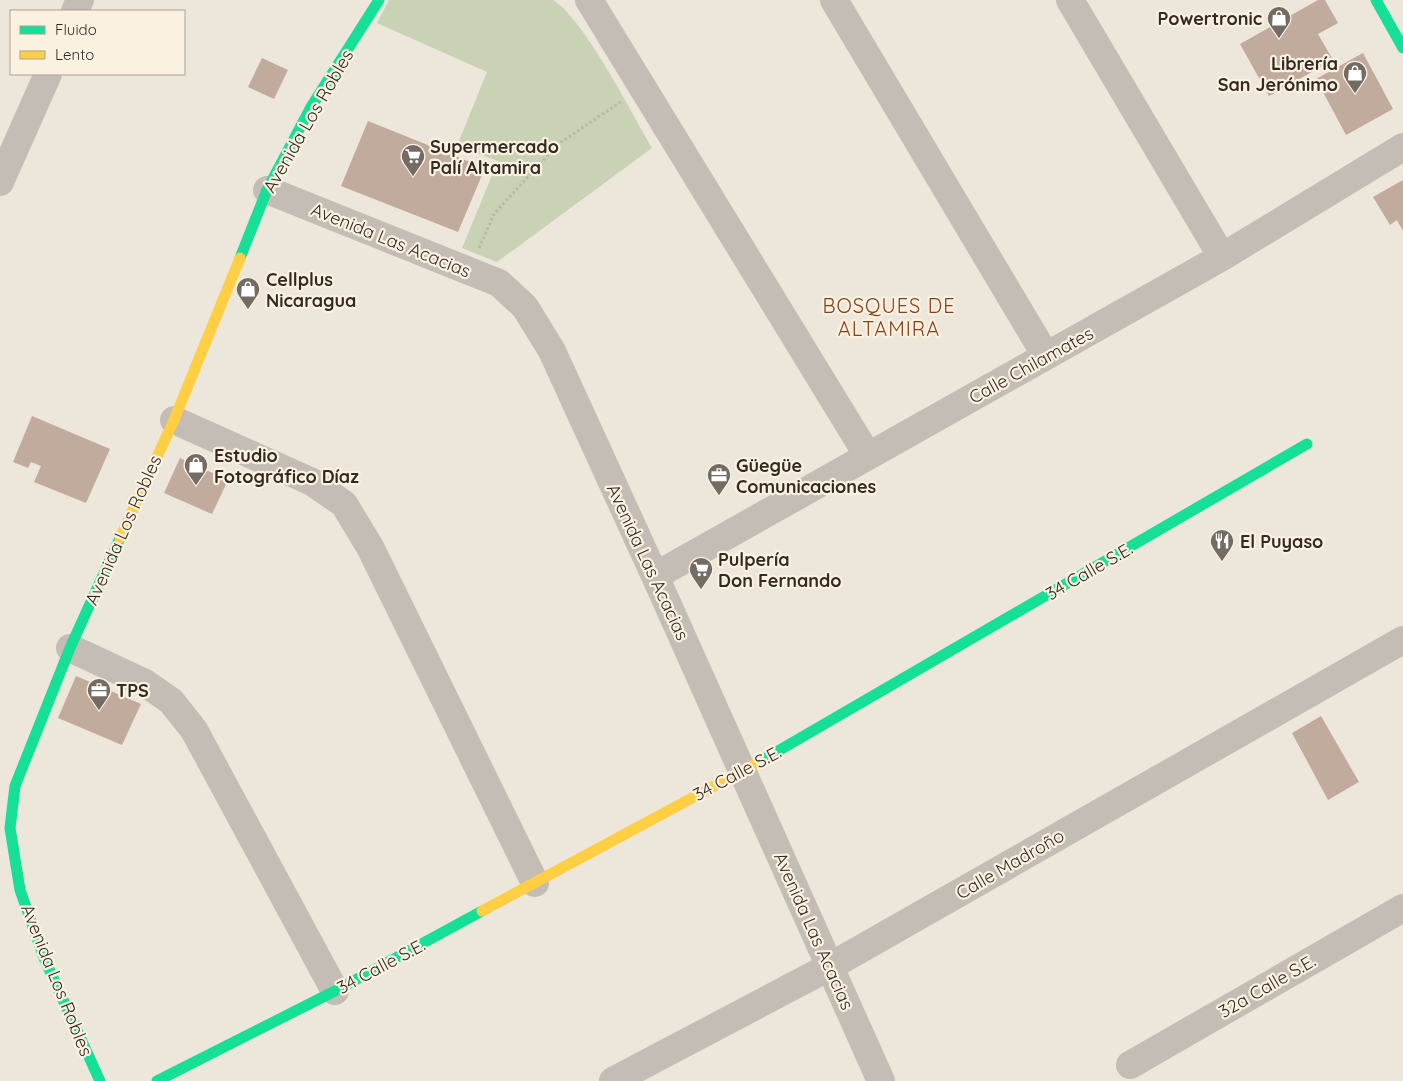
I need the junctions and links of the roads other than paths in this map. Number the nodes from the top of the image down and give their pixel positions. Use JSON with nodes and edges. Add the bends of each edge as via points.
{"nodes":[{"id":1,"x":379,"y":0,"type":"edge"},
{"id":2,"x":589,"y":0,"type":"edge"},
{"id":3,"x":834,"y":0,"type":"edge"},
{"id":4,"x":1070,"y":0,"type":"edge"},
{"id":5,"x":1376,"y":0,"type":"edge"},
{"id":6,"x":1403,"y":48,"type":"edge"},
{"id":7,"x":48,"y":75,"type":"edge"},
{"id":8,"x":1403,"y":147,"type":"edge"},
{"id":9,"x":0,"y":182,"type":"edge"},
{"id":10,"x":267,"y":190,"type":"junction"},
{"id":11,"x":1222,"y":257,"type":"junction"},
{"id":12,"x":1046,"y":356,"type":"junction"},
{"id":13,"x":174,"y":420,"type":"junction"},
{"id":14,"x":1307,"y":444,"type":"dead end"},
{"id":15,"x":868,"y":456,"type":"junction"},
{"id":16,"x":656,"y":576,"type":"junction"},
{"id":17,"x":1403,"y":640,"type":"edge"},
{"id":18,"x":70,"y":648,"type":"junction"},
{"id":19,"x":742,"y":770,"type":"junction"},
{"id":20,"x":535,"y":883,"type":"junction"},
{"id":21,"x":1403,"y":908,"type":"edge"},
{"id":22,"x":829,"y":967,"type":"junction"},
{"id":23,"x":335,"y":991,"type":"junction"},
{"id":24,"x":1130,"y":1065,"type":"dead end"},
{"id":25,"x":100,"y":1081,"type":"edge"},
{"id":26,"x":156,"y":1081,"type":"edge"},
{"id":27,"x":613,"y":1081,"type":"edge"},
{"id":28,"x":881,"y":1081,"type":"edge"}],
"edges":[{"from":1,"to":10,"type":"street","name":"Avenida Los Robles","via":[[311,107]]},
{"from":2,"to":15,"type":"street"},
{"from":3,"to":12,"type":"street"},
{"from":4,"to":11,"type":"street"},
{"from":5,"to":6,"type":"street"},
{"from":7,"to":9,"type":"street"},
{"from":8,"to":11,"type":"street","name":"Calle Chilamates"},
{"from":10,"to":13,"type":"street","name":"Avenida Los Robles"},
{"from":10,"to":16,"type":"street","name":"Avenida Las Acacias","via":[[499,283],[525,307],[552,352]]},
{"from":11,"to":12,"type":"street","name":"Calle Chilamates"},
{"from":12,"to":15,"type":"street","name":"Calle Chilamates"},
{"from":13,"to":18,"type":"street","name":"Avenida Los Robles"},
{"from":13,"to":20,"type":"street","via":[[312,482],[344,504],[370,547]]},
{"from":14,"to":19,"type":"street","name":"34 Calle S.E.","via":[[807,736]]},
{"from":15,"to":16,"type":"street","name":"Calle Chilamates"},
{"from":16,"to":19,"type":"street","name":"Avenida Las Acacias"},
{"from":17,"to":22,"type":"street","name":"Calle Madroño"},
{"from":18,"to":23,"type":"street","via":[[146,683],[171,700],[194,730]]},
{"from":18,"to":25,"type":"street","name":"Avenida Los Robles","via":[[15,786],[10,828],[20,890],[28,914],[44,958]]},
{"from":19,"to":20,"type":"street","name":"34 Calle S.E."},
{"from":19,"to":22,"type":"street","name":"Avenida Las Acacias"},
{"from":20,"to":23,"type":"street","name":"34 Calle S.E."},
{"from":21,"to":24,"type":"street","name":"32a Calle S.E."},
{"from":22,"to":27,"type":"street","name":"Calle Madroño"},
{"from":22,"to":28,"type":"street","name":"Avenida Las Acacias"},
{"from":23,"to":26,"type":"street","name":"34 Calle S.E."}]}
